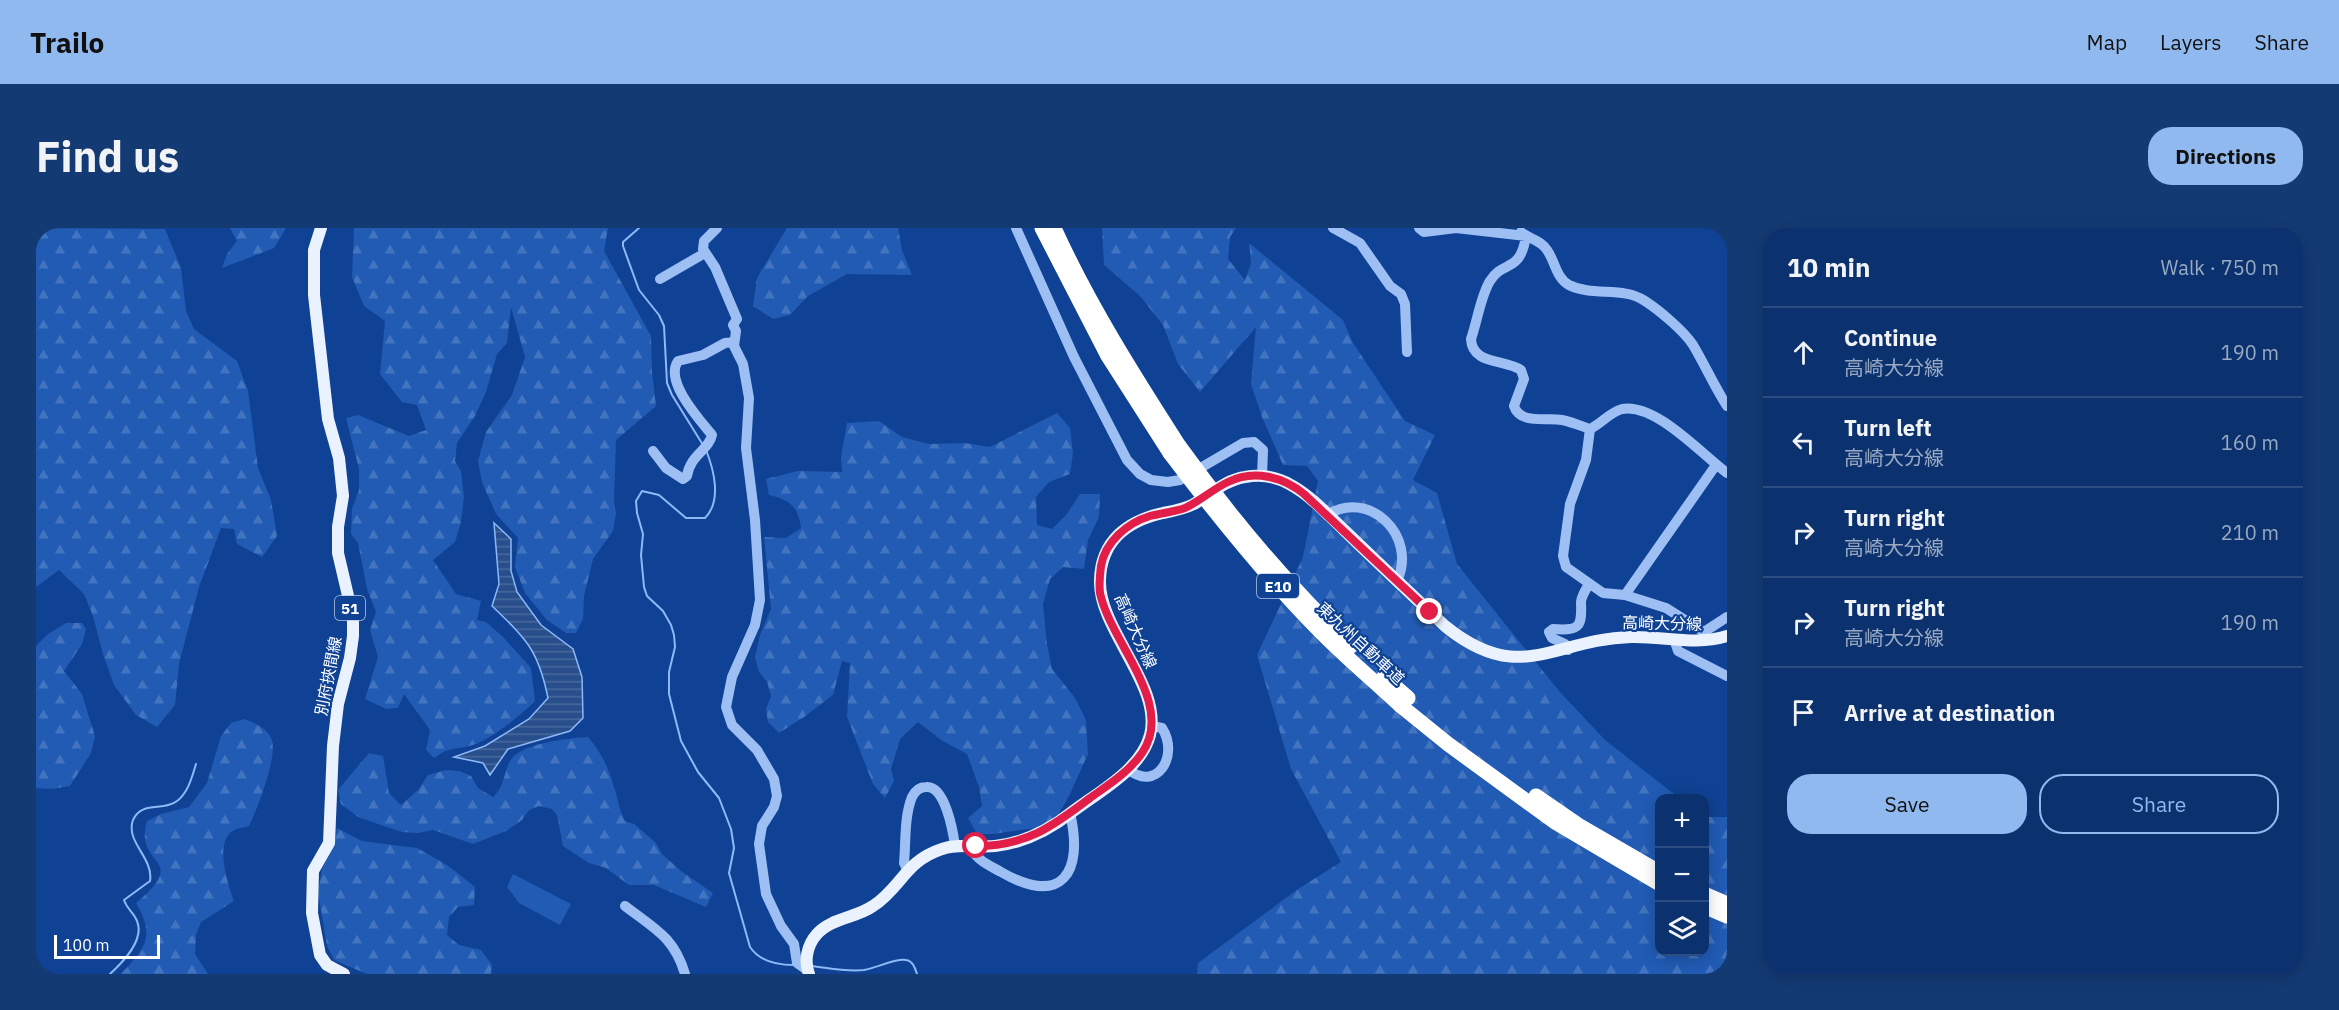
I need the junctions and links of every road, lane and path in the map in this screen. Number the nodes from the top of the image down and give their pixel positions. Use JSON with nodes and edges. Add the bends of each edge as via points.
{"nodes":[{"id":1,"x":321,"y":228,"type":"edge"},
{"id":2,"x":717,"y":228,"type":"edge"},
{"id":3,"x":1016,"y":228,"type":"edge"},
{"id":4,"x":1042,"y":228,"type":"edge"},
{"id":5,"x":1054,"y":228,"type":"edge"},
{"id":6,"x":1333,"y":228,"type":"edge"},
{"id":7,"x":1419,"y":228,"type":"edge"},
{"id":8,"x":1522,"y":232,"type":"edge"},
{"id":9,"x":705,"y":253,"type":"junction"},
{"id":10,"x":660,"y":279,"type":"dead end"},
{"id":11,"x":734,"y":342,"type":"junction"},
{"id":12,"x":1407,"y":352,"type":"dead end"},
{"id":13,"x":1727,"y":406,"type":"edge"},
{"id":14,"x":1590,"y":429,"type":"junction"},
{"id":15,"x":1175,"y":449,"type":"junction"},
{"id":16,"x":653,"y":452,"type":"dead end"},
{"id":17,"x":1716,"y":465,"type":"junction"},
{"id":18,"x":1727,"y":473,"type":"edge"},
{"id":19,"x":1262,"y":476,"type":"junction"},
{"id":20,"x":1327,"y":515,"type":"junction"},
{"id":21,"x":1397,"y":580,"type":"junction"},
{"id":22,"x":1589,"y":584,"type":"junction"},
{"id":23,"x":1624,"y":595,"type":"junction"},
{"id":24,"x":1727,"y":617,"type":"edge"},
{"id":25,"x":1706,"y":636,"type":"junction"},
{"id":26,"x":1727,"y":636,"type":"edge"},
{"id":27,"x":1674,"y":639,"type":"junction"},
{"id":28,"x":1568,"y":650,"type":"junction"},
{"id":29,"x":1727,"y":676,"type":"edge"},
{"id":30,"x":1404,"y":702,"type":"junction"},
{"id":31,"x":1152,"y":726,"type":"junction"},
{"id":32,"x":1128,"y":769,"type":"junction"},
{"id":33,"x":1070,"y":813,"type":"junction"},
{"id":34,"x":955,"y":846,"type":"junction"},
{"id":35,"x":969,"y":846,"type":"junction"},
{"id":36,"x":908,"y":869,"type":"junction"},
{"id":37,"x":1655,"y":870,"type":"edge"},
{"id":38,"x":1655,"y":882,"type":"edge"},
{"id":39,"x":1709,"y":896,"type":"edge"},
{"id":40,"x":1727,"y":904,"type":"edge"},
{"id":41,"x":626,"y":906,"type":"dead end"},
{"id":42,"x":1709,"y":908,"type":"edge"},
{"id":43,"x":1727,"y":916,"type":"edge"},
{"id":44,"x":808,"y":972,"type":"edge"},
{"id":45,"x":344,"y":974,"type":"edge"},
{"id":46,"x":685,"y":974,"type":"edge"}],
"edges":[{"from":1,"to":45,"type":"main road","name":"別府挾間線","number":"51","via":[[314,250],[316,315],[328,419],[339,458],[343,496],[338,553],[353,636],[333,746],[329,843],[313,872],[312,905],[320,955],[327,965]]},
{"from":2,"to":9,"type":"street","via":[[704,241]]},
{"from":3,"to":19,"type":"street","via":[[1074,357],[1127,460],[1140,474],[1151,480],[1180,480],[1243,443],[1254,442],[1263,450]]},
{"from":4,"to":15,"type":"highway","name":"東九州自動車道","number":"E10","via":[[1108,356]]},
{"from":5,"to":15,"type":"highway","name":"東九州自動車道","number":"E10","via":[[1092,304]]},
{"from":6,"to":12,"type":"street","via":[[1360,243],[1390,286],[1401,294]]},
{"from":7,"to":8,"type":"street","via":[[1424,232],[1456,228]]},
{"from":8,"to":13,"type":"street","via":[[1548,251],[1568,284],[1631,294],[1647,302],[1692,344]]},
{"from":8,"to":14,"type":"street","via":[[1523,249],[1518,259],[1495,274],[1488,284],[1471,344],[1486,360],[1509,363],[1521,370],[1524,379],[1514,406],[1519,415],[1562,420]]},
{"from":9,"to":10,"type":"street"},
{"from":9,"to":11,"type":"street","via":[[737,319],[733,325]]},
{"from":11,"to":16,"type":"street","via":[[678,361],[674,368],[677,386],[712,435],[691,461],[687,476],[683,479],[674,475]]},
{"from":11,"to":44,"type":"street","via":[[743,364],[749,398],[746,448],[760,600],[755,625],[732,677],[726,707],[732,725],[757,750],[774,779],[777,796],[762,826],[759,844],[766,894],[794,944],[797,963]]},
{"from":14,"to":17,"type":"street","via":[[1619,410],[1634,410],[1667,424]]},
{"from":14,"to":22,"type":"street","via":[[1586,460],[1570,504],[1563,556],[1566,567]]},
{"from":15,"to":30,"type":"highway","name":"東九州自動車道","number":"E10","bridge":true,"via":[[1281,573]]},
{"from":17,"to":18,"type":"street"},
{"from":17,"to":23,"type":"street"},
{"from":19,"to":20,"type":"main road","name":"高崎大分線","via":[[1294,486]]},
{"from":19,"to":31,"type":"main road","name":"高崎大分線","via":[[1229,481],[1182,509],[1138,520],[1107,549],[1101,564],[1100,594],[1147,697]]},
{"from":20,"to":21,"type":"main road","name":"高崎大分線"},
{"from":20,"to":21,"type":"street","via":[[1354,506],[1389,523],[1400,540],[1401,568]]},
{"from":21,"to":28,"type":"main road","name":"高崎大分線","via":[[1445,626],[1480,649],[1528,657]]},
{"from":22,"to":23,"type":"street","via":[[1603,593]]},
{"from":22,"to":28,"type":"street","via":[[1581,602],[1580,623],[1567,630],[1550,630],[1552,638]]},
{"from":23,"to":25,"type":"street","via":[[1666,608]]},
{"from":24,"to":25,"type":"street"},
{"from":25,"to":26,"type":"main road","name":"高崎大分線"},
{"from":25,"to":27,"type":"main road","name":"高崎大分線"},
{"from":27,"to":28,"type":"main road","name":"高崎大分線","via":[[1625,637]]},
{"from":27,"to":29,"type":"street","via":[[1678,651]]},
{"from":30,"to":37,"type":"highway","name":"東九州自動車道","number":"E10","via":[[1578,825]]},
{"from":30,"to":38,"type":"highway","name":"東九州自動車道","number":"E10","via":[[1448,744],[1555,822]]},
{"from":31,"to":32,"type":"main road","via":[[1144,749]]},
{"from":31,"to":32,"type":"street","via":[[1165,732],[1169,751],[1166,764],[1147,775]]},
{"from":32,"to":33,"type":"main road"},
{"from":33,"to":35,"type":"main road","via":[[1051,828],[1017,842]]},
{"from":33,"to":35,"type":"street","via":[[1075,854],[1068,875],[1056,884],[1041,887],[1016,881],[976,858]]},
{"from":34,"to":35,"type":"main road"},
{"from":34,"to":36,"type":"main road","via":[[921,857]]},
{"from":34,"to":36,"type":"street","via":[[938,791],[923,787],[912,795],[908,810],[904,863]]},
{"from":36,"to":44,"type":"main road","via":[[874,906],[827,924],[815,936],[808,948]]},
{"from":39,"to":40,"type":"highway"},
{"from":41,"to":46,"type":"street","via":[[670,942],[680,956]]},
{"from":42,"to":43,"type":"highway"}]}
